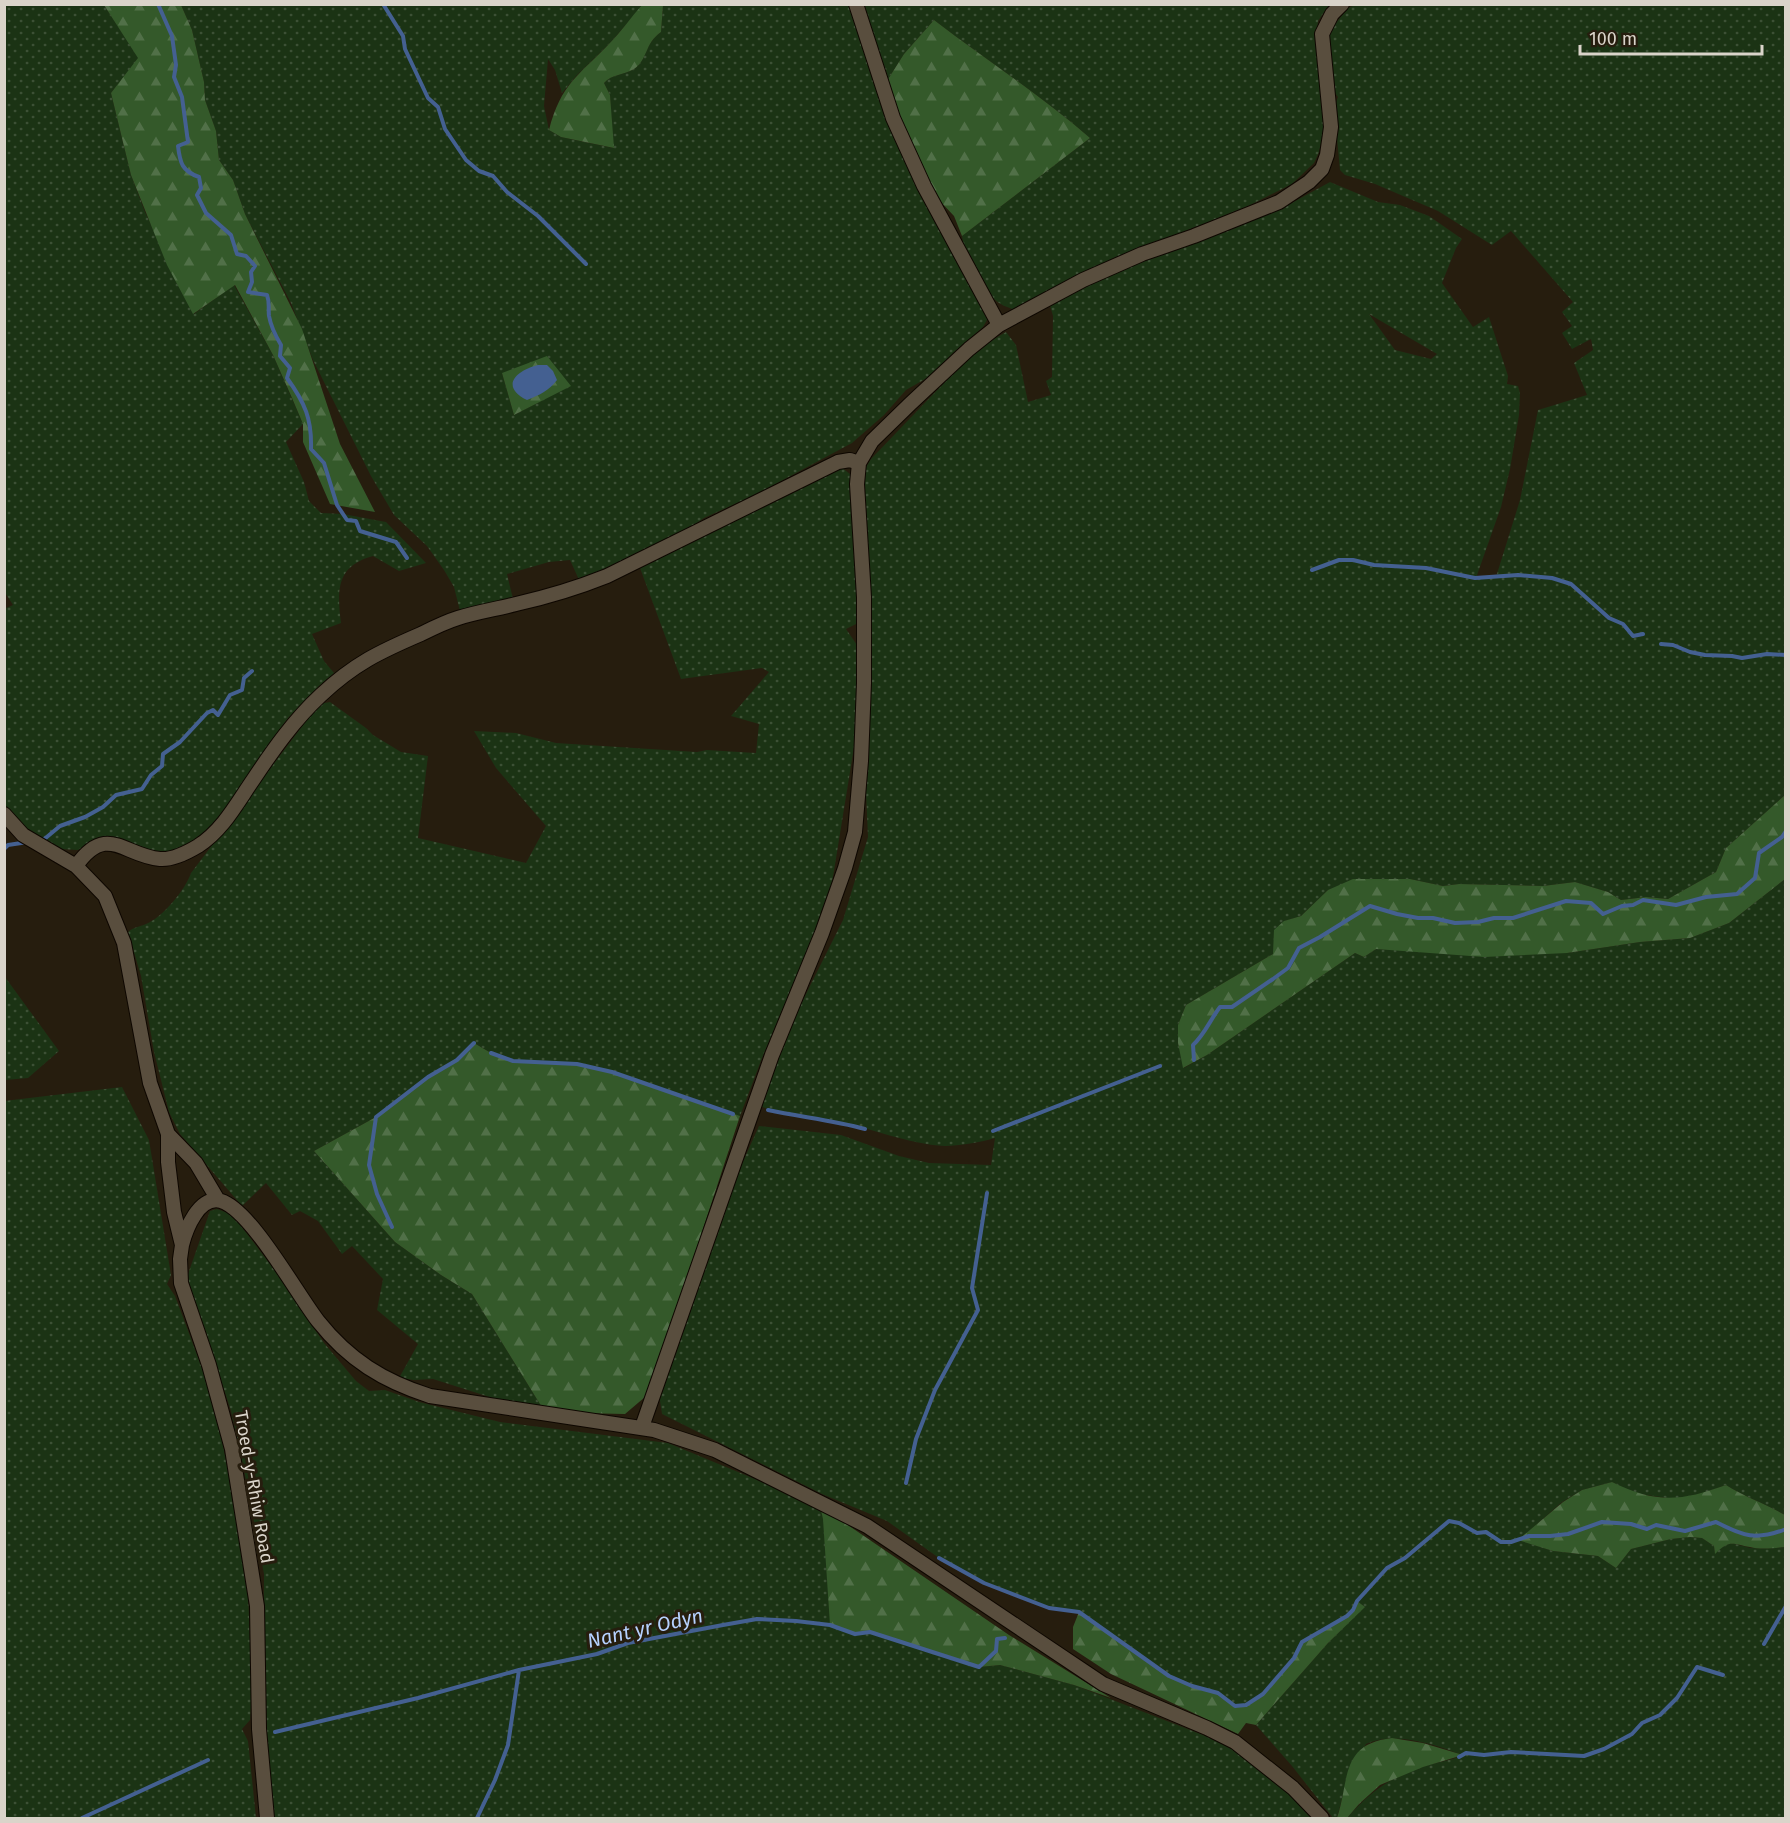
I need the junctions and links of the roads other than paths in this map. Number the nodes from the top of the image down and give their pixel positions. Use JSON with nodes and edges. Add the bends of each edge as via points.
{"nodes":[{"id":1,"x":856,"y":4,"type":"edge"},
{"id":2,"x":1342,"y":4,"type":"edge"},
{"id":3,"x":999,"y":324,"type":"junction"},
{"id":4,"x":859,"y":463,"type":"junction"},
{"id":5,"x":4,"y":814,"type":"edge"},
{"id":6,"x":76,"y":866,"type":"junction"},
{"id":7,"x":168,"y":1134,"type":"junction"},
{"id":8,"x":218,"y":1200,"type":"junction"},
{"id":9,"x":182,"y":1245,"type":"junction"},
{"id":10,"x":642,"y":1427,"type":"junction"},
{"id":11,"x":267,"y":1818,"type":"edge"},
{"id":12,"x":1322,"y":1818,"type":"edge"}],
"edges":[{"from":1,"to":3,"type":"street","via":[[893,118],[924,186]]},
{"from":2,"to":3,"type":"street","via":[[1322,34],[1331,127],[1328,155],[1322,169],[1309,182],[1278,202],[1083,279]]},
{"from":3,"to":4,"type":"street","via":[[872,441]]},
{"from":4,"to":6,"type":"street","via":[[838,462],[607,576],[576,588],[457,618],[381,651],[350,669],[295,721],[216,832],[198,846],[163,860],[115,844],[101,845],[92,848]]},
{"from":4,"to":10,"type":"street","via":[[864,683],[855,832],[822,933],[772,1054]]},
{"from":5,"to":6,"type":"street","name":"Troed-y-Rhiw Road","via":[[23,836]]},
{"from":6,"to":7,"type":"street","name":"Troed-y-Rhiw Road","via":[[105,896],[124,943],[150,1083]]},
{"from":7,"to":8,"type":"street","name":"Troed-y-Rhiw Road","via":[[196,1163]]},
{"from":7,"to":9,"type":"street","name":"Troed-y-Rhiw Road","via":[[174,1212]]},
{"from":8,"to":9,"type":"street","via":[[199,1209]]},
{"from":8,"to":10,"type":"street","via":[[235,1209],[266,1244],[318,1321],[339,1343],[368,1369],[399,1386],[430,1396]]},
{"from":9,"to":11,"type":"street","name":"Troed-y-Rhiw Road","via":[[181,1283],[232,1449],[257,1606],[259,1729]]},
{"from":10,"to":12,"type":"street","via":[[715,1450],[867,1526],[1103,1684],[1235,1742],[1293,1788]]}]}
